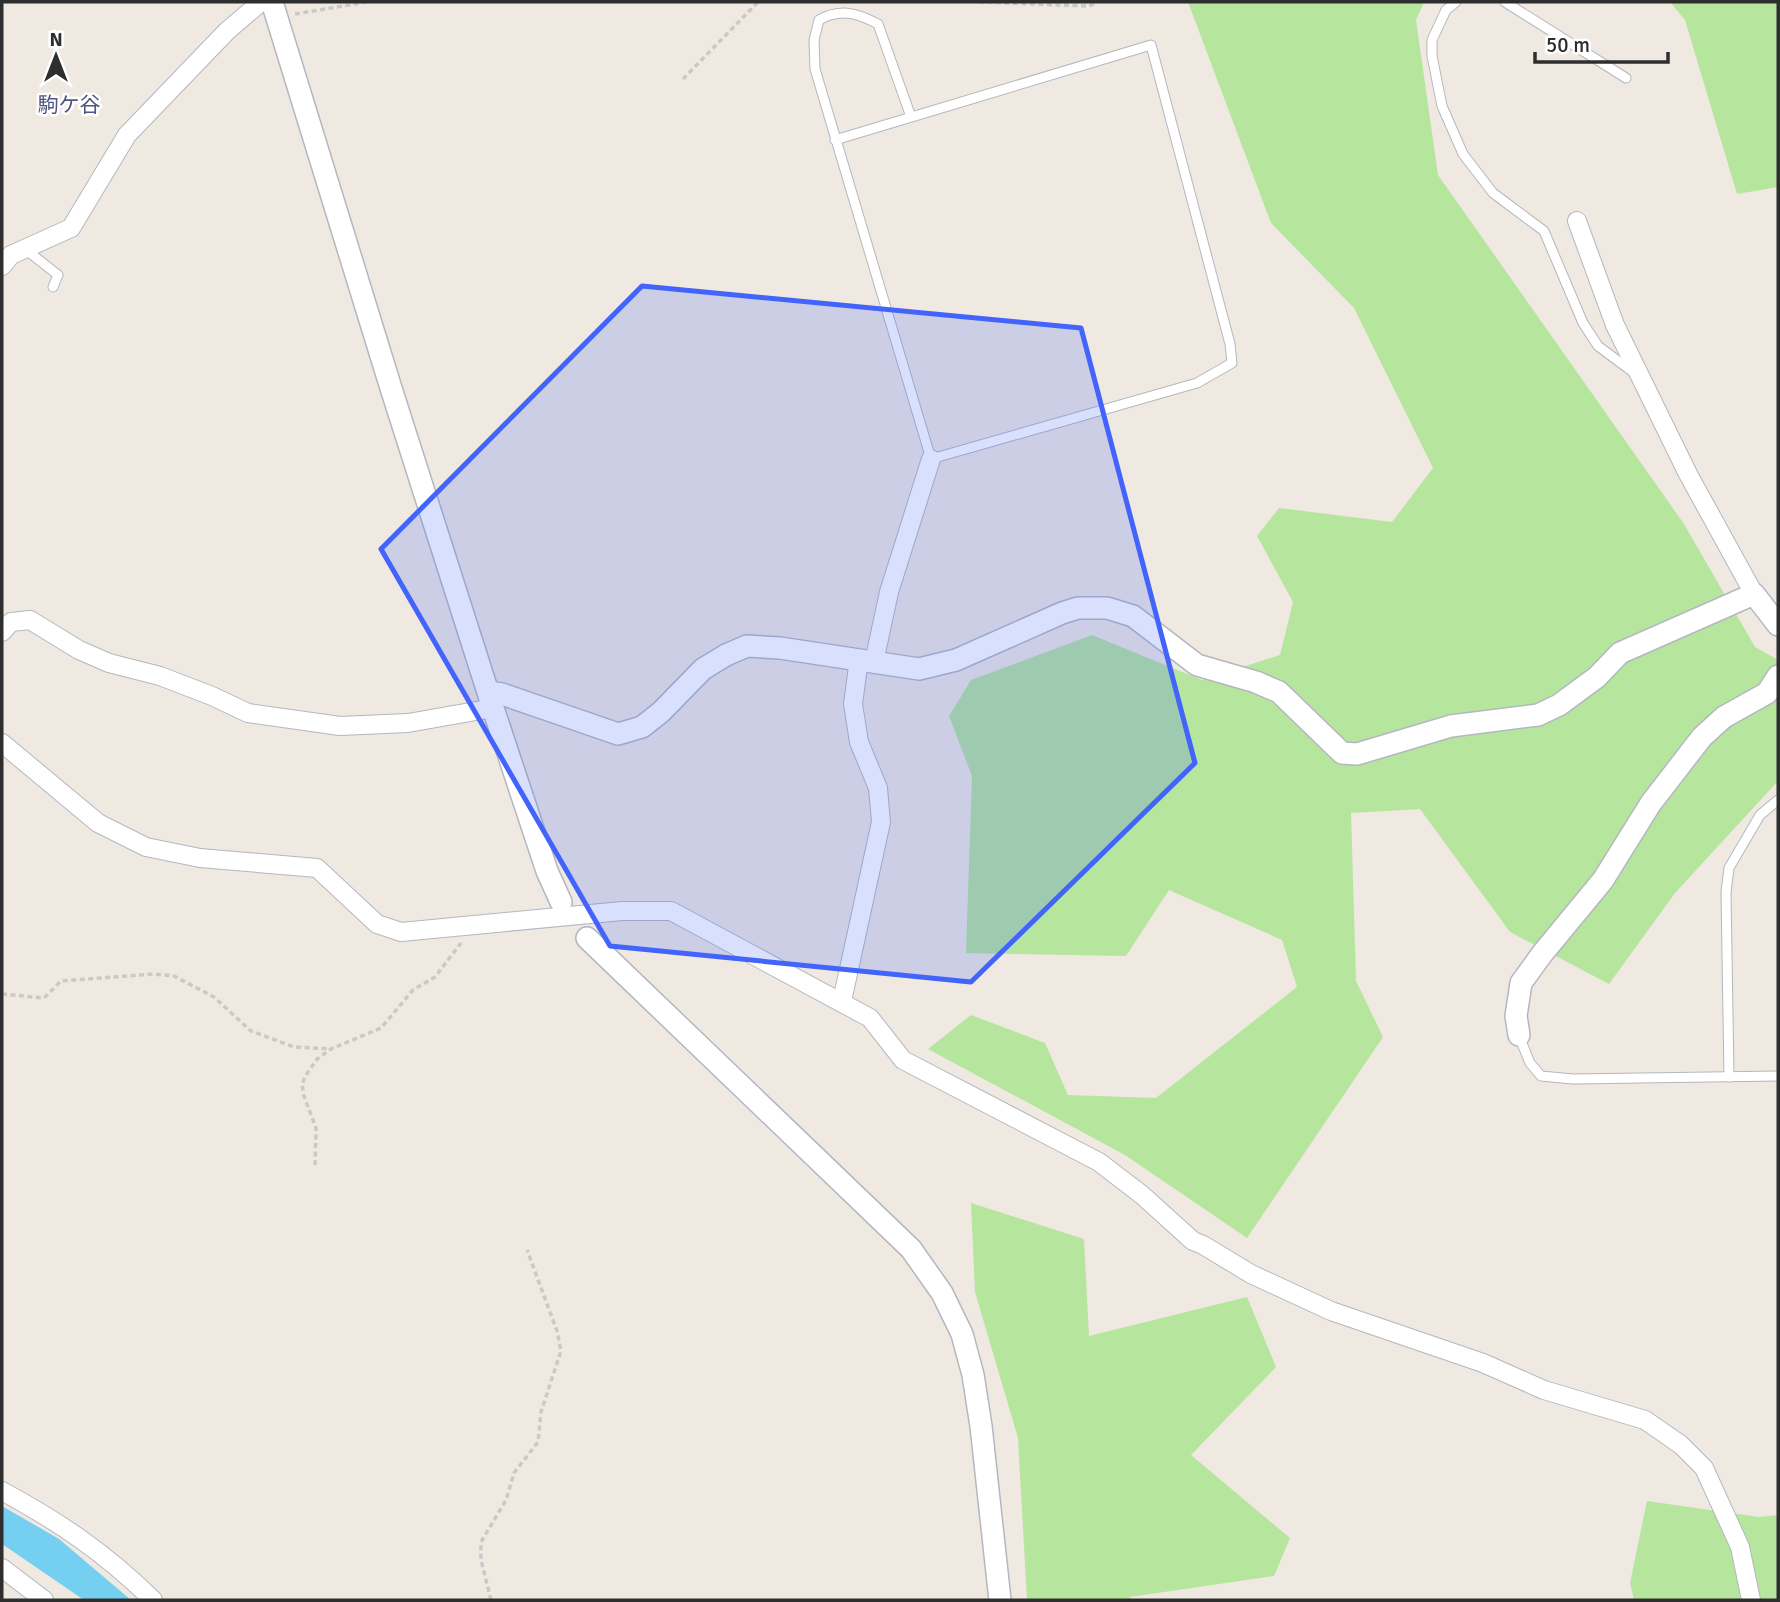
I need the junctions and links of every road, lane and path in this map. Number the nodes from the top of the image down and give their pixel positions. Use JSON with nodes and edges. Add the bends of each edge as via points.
{"nodes":[{"id":1,"x":367,"y":2,"type":"edge"},
{"id":2,"x":758,"y":2,"type":"edge"},
{"id":3,"x":979,"y":2,"type":"edge"},
{"id":4,"x":1098,"y":2,"type":"edge"},
{"id":5,"x":1456,"y":2,"type":"edge"},
{"id":6,"x":1505,"y":2,"type":"edge"},
{"id":7,"x":270,"y":6,"type":"edge"},
{"id":8,"x":1626,"y":78,"type":"dead end"},
{"id":9,"x":683,"y":79,"type":"dead end"},
{"id":10,"x":911,"y":117,"type":"junction"},
{"id":11,"x":835,"y":140,"type":"junction"},
{"id":12,"x":1577,"y":221,"type":"dead end"},
{"id":13,"x":10,"y":255,"type":"edge"},
{"id":14,"x":52,"y":287,"type":"dead end"},
{"id":15,"x":1643,"y":379,"type":"junction"},
{"id":16,"x":931,"y":459,"type":"junction"},
{"id":17,"x":1754,"y":594,"type":"junction"},
{"id":18,"x":1778,"y":625,"type":"edge"},
{"id":19,"x":2,"y":632,"type":"edge"},
{"id":20,"x":866,"y":661,"type":"junction"},
{"id":21,"x":1778,"y":676,"type":"edge"},
{"id":22,"x":491,"y":700,"type":"junction"},
{"id":23,"x":2,"y":743,"type":"edge"},
{"id":24,"x":1778,"y":800,"type":"edge"},
{"id":25,"x":561,"y":902,"type":"dead end"},
{"id":26,"x":463,"y":925,"type":"junction"},
{"id":27,"x":587,"y":938,"type":"dead end"},
{"id":28,"x":2,"y":994,"type":"edge"},
{"id":29,"x":842,"y":1001,"type":"junction"},
{"id":30,"x":1519,"y":1035,"type":"joint"},
{"id":31,"x":331,"y":1049,"type":"junction"},
{"id":32,"x":1778,"y":1076,"type":"edge"},
{"id":33,"x":1729,"y":1077,"type":"junction"},
{"id":34,"x":315,"y":1164,"type":"dead end"},
{"id":35,"x":527,"y":1251,"type":"dead end"},
{"id":36,"x":2,"y":1491,"type":"edge"},
{"id":37,"x":2,"y":1568,"type":"edge"},
{"id":38,"x":44,"y":1600,"type":"edge"},
{"id":39,"x":153,"y":1600,"type":"edge"},
{"id":40,"x":491,"y":1600,"type":"edge"},
{"id":41,"x":1000,"y":1600,"type":"edge"},
{"id":42,"x":1751,"y":1600,"type":"edge"}],
"edges":[{"from":1,"to":7,"type":"path"},
{"from":2,"to":9,"type":"path"},
{"from":3,"to":4,"type":"path","via":[[1088,6]]},
{"from":5,"to":15,"type":"lane","via":[[1446,10],[1432,40],[1432,56],[1442,106],[1463,154],[1493,193],[1544,231],[1583,323],[1598,346]]},
{"from":6,"to":8,"type":"lane"},
{"from":7,"to":13,"type":"street","via":[[227,31],[127,135],[71,229]]},
{"from":7,"to":22,"type":"street"},
{"from":10,"to":11,"type":"lane"},
{"from":10,"to":11,"type":"lane","via":[[878,24],[858,14],[831,14],[819,20],[814,40],[816,69]]},
{"from":10,"to":16,"type":"lane","via":[[1151,45],[1232,363],[1197,383]]},
{"from":11,"to":16,"type":"lane"},
{"from":12,"to":15,"type":"street","via":[[1615,325]]},
{"from":13,"to":14,"type":"lane","via":[[58,275]]},
{"from":15,"to":17,"type":"street","via":[[1688,474]]},
{"from":16,"to":20,"type":"street"},
{"from":17,"to":18,"type":"street"},
{"from":17,"to":20,"type":"street","via":[[1620,653],[1597,677],[1538,715],[1451,726],[1357,754],[1342,752],[1279,692],[1197,665],[1133,616],[1107,608],[1062,612],[937,666],[919,669]]},
{"from":19,"to":22,"type":"street","via":[[10,622],[30,620],[109,663],[160,676],[248,713],[340,726],[408,723]]},
{"from":20,"to":22,"type":"street","via":[[747,646],[704,669],[642,727],[618,734],[502,694]]},
{"from":20,"to":29,"type":"street","via":[[853,704],[859,742],[878,788],[881,821]]},
{"from":21,"to":30,"type":"street","via":[[1767,693],[1724,717],[1702,737],[1651,803],[1603,880],[1521,983],[1516,1016]]},
{"from":22,"to":25,"type":"street"},
{"from":23,"to":26,"type":"street","via":[[98,823],[146,847],[200,858],[317,869],[377,924],[401,932]]},
{"from":24,"to":33,"type":"lane","via":[[1760,815],[1729,868]]},
{"from":26,"to":29,"type":"street","via":[[671,911]]},
{"from":26,"to":31,"type":"path","via":[[461,944],[452,957],[435,977],[413,990],[381,1028]]},
{"from":27,"to":41,"type":"street","via":[[911,1249],[942,1293],[962,1334],[973,1375]]},
{"from":28,"to":31,"type":"path","via":[[44,998],[61,981],[174,976],[214,997],[251,1031],[294,1047]]},
{"from":29,"to":42,"type":"street","via":[[870,1017],[903,1060],[1099,1162],[1194,1241],[1251,1274],[1331,1311],[1483,1363],[1544,1390],[1645,1420],[1704,1468],[1741,1547]]},
{"from":30,"to":33,"type":"lane","via":[[1530,1063],[1541,1076]]},
{"from":31,"to":34,"type":"path","via":[[317,1059],[302,1084],[316,1128]]},
{"from":32,"to":33,"type":"lane"},
{"from":35,"to":40,"type":"path","via":[[561,1351],[541,1412],[538,1441],[514,1473],[506,1500],[481,1542]]},
{"from":36,"to":39,"type":"street","via":[[84,1539]]},
{"from":37,"to":38,"type":"street"}]}
